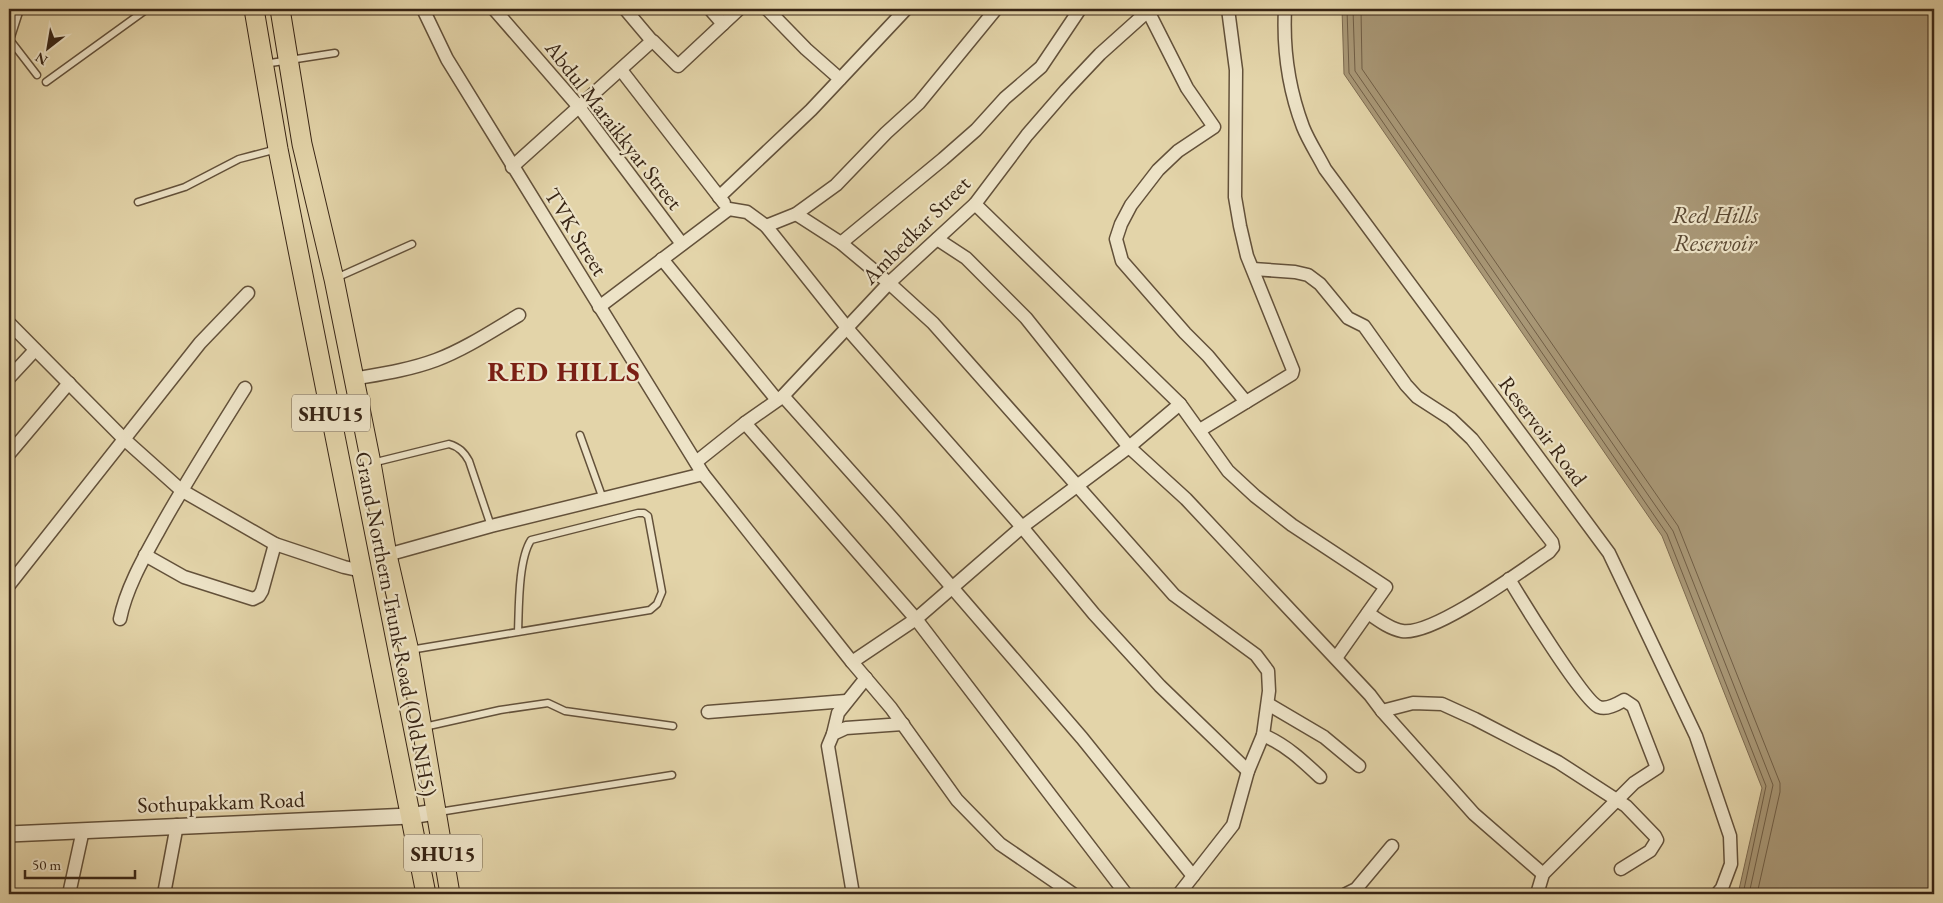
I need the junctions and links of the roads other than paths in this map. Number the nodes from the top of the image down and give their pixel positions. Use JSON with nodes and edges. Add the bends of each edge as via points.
{"nodes":[{"id":1,"x":20,"y":9,"type":"edge"},
{"id":2,"x":147,"y":9,"type":"edge"},
{"id":3,"x":254,"y":9,"type":"edge"},
{"id":4,"x":280,"y":9,"type":"edge"},
{"id":5,"x":423,"y":9,"type":"edge"},
{"id":6,"x":494,"y":9,"type":"edge"},
{"id":7,"x":625,"y":9,"type":"edge"},
{"id":8,"x":710,"y":9,"type":"edge"},
{"id":9,"x":739,"y":9,"type":"edge"},
{"id":10,"x":767,"y":9,"type":"edge"},
{"id":11,"x":906,"y":9,"type":"edge"},
{"id":12,"x":996,"y":9,"type":"edge"},
{"id":13,"x":1080,"y":9,"type":"edge"},
{"id":14,"x":1228,"y":9,"type":"edge"},
{"id":15,"x":1285,"y":9,"type":"edge"},
{"id":16,"x":1147,"y":10,"type":"edge"},
{"id":17,"x":723,"y":24,"type":"junction"},
{"id":18,"x":9,"y":40,"type":"edge"},
{"id":19,"x":652,"y":42,"type":"junction"},
{"id":20,"x":335,"y":53,"type":"dead end"},
{"id":21,"x":288,"y":61,"type":"junction"},
{"id":22,"x":263,"y":64,"type":"junction"},
{"id":23,"x":620,"y":70,"type":"junction"},
{"id":24,"x":37,"y":75,"type":"dead end"},
{"id":25,"x":840,"y":79,"type":"junction"},
{"id":26,"x":46,"y":82,"type":"dead end"},
{"id":27,"x":579,"y":107,"type":"junction"},
{"id":28,"x":278,"y":149,"type":"junction"},
{"id":29,"x":512,"y":167,"type":"junction"},
{"id":30,"x":719,"y":197,"type":"junction"},
{"id":31,"x":138,"y":202,"type":"dead end"},
{"id":32,"x":975,"y":204,"type":"junction"},
{"id":33,"x":729,"y":209,"type":"junction"},
{"id":34,"x":796,"y":214,"type":"junction"},
{"id":35,"x":766,"y":226,"type":"junction"},
{"id":36,"x":936,"y":239,"type":"junction"},
{"id":37,"x":841,"y":243,"type":"junction"},
{"id":38,"x":412,"y":244,"type":"dead end"},
{"id":39,"x":682,"y":244,"type":"junction"},
{"id":40,"x":662,"y":259,"type":"junction"},
{"id":41,"x":1253,"y":269,"type":"junction"},
{"id":42,"x":334,"y":279,"type":"junction"},
{"id":43,"x":889,"y":283,"type":"junction"},
{"id":44,"x":248,"y":293,"type":"dead end"},
{"id":45,"x":599,"y":307,"type":"junction"},
{"id":46,"x":519,"y":315,"type":"dead end"},
{"id":47,"x":9,"y":322,"type":"edge"},
{"id":48,"x":847,"y":328,"type":"junction"},
{"id":49,"x":35,"y":350,"type":"junction"},
{"id":50,"x":9,"y":378,"type":"edge"},
{"id":51,"x":353,"y":379,"type":"junction"},
{"id":52,"x":69,"y":383,"type":"junction"},
{"id":53,"x":244,"y":388,"type":"dead end"},
{"id":54,"x":780,"y":398,"type":"junction"},
{"id":55,"x":1246,"y":402,"type":"junction"},
{"id":56,"x":1180,"y":404,"type":"junction"},
{"id":57,"x":745,"y":423,"type":"junction"},
{"id":58,"x":1200,"y":430,"type":"junction"},
{"id":59,"x":580,"y":435,"type":"dead end"},
{"id":60,"x":124,"y":439,"type":"junction"},
{"id":61,"x":1130,"y":447,"type":"junction"},
{"id":62,"x":9,"y":454,"type":"edge"},
{"id":63,"x":696,"y":462,"type":"junction"},
{"id":64,"x":371,"y":463,"type":"junction"},
{"id":65,"x":703,"y":474,"type":"junction"},
{"id":66,"x":1076,"y":486,"type":"junction"},
{"id":67,"x":181,"y":490,"type":"junction"},
{"id":68,"x":603,"y":499,"type":"junction"},
{"id":69,"x":491,"y":526,"type":"junction"},
{"id":70,"x":1022,"y":527,"type":"junction"},
{"id":71,"x":275,"y":544,"type":"junction"},
{"id":72,"x":386,"y":555,"type":"junction"},
{"id":73,"x":145,"y":556,"type":"junction"},
{"id":74,"x":362,"y":571,"type":"junction"},
{"id":75,"x":1508,"y":579,"type":"junction"},
{"id":76,"x":9,"y":585,"type":"edge"},
{"id":77,"x":953,"y":587,"type":"junction"},
{"id":78,"x":1368,"y":613,"type":"junction"},
{"id":79,"x":120,"y":619,"type":"dead end"},
{"id":80,"x":916,"y":619,"type":"junction"},
{"id":81,"x":518,"y":632,"type":"junction"},
{"id":82,"x":409,"y":651,"type":"junction"},
{"id":83,"x":1336,"y":658,"type":"junction"},
{"id":84,"x":852,"y":662,"type":"junction"},
{"id":85,"x":866,"y":678,"type":"junction"},
{"id":86,"x":846,"y":701,"type":"junction"},
{"id":87,"x":1268,"y":704,"type":"junction"},
{"id":88,"x":1382,"y":711,"type":"junction"},
{"id":89,"x":708,"y":712,"type":"dead end"},
{"id":90,"x":903,"y":724,"type":"junction"},
{"id":91,"x":674,"y":726,"type":"dead end"},
{"id":92,"x":421,"y":728,"type":"junction"},
{"id":93,"x":833,"y":734,"type":"junction"},
{"id":94,"x":1263,"y":735,"type":"junction"},
{"id":95,"x":1359,"y":766,"type":"dead end"},
{"id":96,"x":1248,"y":771,"type":"junction"},
{"id":97,"x":672,"y":775,"type":"dead end"},
{"id":98,"x":1320,"y":777,"type":"dead end"},
{"id":99,"x":1617,"y":800,"type":"junction"},
{"id":100,"x":435,"y":812,"type":"junction"},
{"id":101,"x":410,"y":816,"type":"junction"},
{"id":102,"x":178,"y":825,"type":"junction"},
{"id":103,"x":84,"y":830,"type":"junction"},
{"id":104,"x":9,"y":834,"type":"edge"},
{"id":105,"x":1392,"y":846,"type":"dead end"},
{"id":106,"x":1621,"y":869,"type":"dead end"},
{"id":107,"x":1544,"y":874,"type":"junction"},
{"id":108,"x":1193,"y":876,"type":"junction"},
{"id":109,"x":69,"y":894,"type":"edge"},
{"id":110,"x":164,"y":894,"type":"edge"},
{"id":111,"x":426,"y":894,"type":"edge"},
{"id":112,"x":450,"y":894,"type":"edge"},
{"id":113,"x":853,"y":894,"type":"edge"},
{"id":114,"x":1074,"y":894,"type":"edge"},
{"id":115,"x":1126,"y":894,"type":"edge"},
{"id":116,"x":1178,"y":894,"type":"edge"},
{"id":117,"x":1346,"y":894,"type":"edge"},
{"id":118,"x":1538,"y":894,"type":"edge"},
{"id":119,"x":1717,"y":894,"type":"edge"}],
"edges":[{"from":1,"to":18,"type":"lane"},
{"from":2,"to":26,"type":"lane"},
{"from":3,"to":22,"type":"main road","name":"Grand Northern Trunk Road (Old NH5)","number":"SHU15"},
{"from":4,"to":21,"type":"main road","name":"Grand Northern Trunk Road (Old NH5)","number":"SHU15"},
{"from":5,"to":29,"type":"street","name":"TVK Street","via":[[446,59]]},
{"from":6,"to":27,"type":"street","name":"Abdul Maraikkyar Street"},
{"from":7,"to":19,"type":"street"},
{"from":8,"to":17,"type":"street"},
{"from":9,"to":17,"type":"street"},
{"from":10,"to":25,"type":"street"},
{"from":11,"to":25,"type":"street"},
{"from":12,"to":34,"type":"street","via":[[919,103],[836,185]]},
{"from":13,"to":37,"type":"street","via":[[1041,67],[1004,98],[976,130]]},
{"from":14,"to":41,"type":"street","via":[[1236,70],[1235,197],[1247,256]]},
{"from":15,"to":119,"type":"street","name":"Reservoir Road","via":[[1290,86],[1304,129],[1324,169],[1609,553],[1696,736],[1730,836],[1731,864]]},
{"from":16,"to":32,"type":"street","name":"Ambedkar Street","via":[[1066,90]]},
{"from":16,"to":55,"type":"street","via":[[1187,88],[1214,127],[1178,151],[1158,170],[1131,205],[1116,239],[1122,261]]},
{"from":17,"to":19,"type":"street","via":[[678,66]]},
{"from":18,"to":24,"type":"lane"},
{"from":19,"to":23,"type":"street"},
{"from":20,"to":21,"type":"lane"},
{"from":21,"to":22,"type":"lane"},
{"from":21,"to":42,"type":"main road","name":"Grand Northern Trunk Road (Old NH5)","number":"SHU15","via":[[302,144]]},
{"from":22,"to":28,"type":"main road","name":"Grand Northern Trunk Road (Old NH5)","number":"SHU15"},
{"from":23,"to":27,"type":"street"},
{"from":23,"to":30,"type":"street"},
{"from":25,"to":30,"type":"street"},
{"from":27,"to":29,"type":"street"},
{"from":27,"to":39,"type":"street","name":"Abdul Maraikkyar Street"},
{"from":28,"to":31,"type":"lane","via":[[239,159],[185,187]]},
{"from":28,"to":74,"type":"main road","name":"Grand Northern Trunk Road (Old NH5)","number":"SHU15"},
{"from":29,"to":45,"type":"street","name":"TVK Street"},
{"from":30,"to":33,"type":"street"},
{"from":32,"to":36,"type":"street","name":"Ambedkar Street"},
{"from":32,"to":56,"type":"street"},
{"from":33,"to":35,"type":"street","via":[[747,212]]},
{"from":33,"to":39,"type":"street"},
{"from":34,"to":35,"type":"street"},
{"from":34,"to":37,"type":"street"},
{"from":35,"to":48,"type":"street"},
{"from":36,"to":43,"type":"street","name":"Ambedkar Street"},
{"from":36,"to":61,"type":"street","via":[[966,258],[1026,318]]},
{"from":37,"to":43,"type":"street"},
{"from":38,"to":42,"type":"lane"},
{"from":39,"to":40,"type":"street"},
{"from":40,"to":45,"type":"street"},
{"from":40,"to":54,"type":"street"},
{"from":41,"to":55,"type":"street","via":[[1293,370],[1292,374]]},
{"from":41,"to":75,"type":"street","via":[[1308,275],[1320,284],[1348,318],[1364,326],[1417,397],[1451,419],[1472,439],[1552,542],[1549,552]]},
{"from":42,"to":51,"type":"main road","name":"Grand Northern Trunk Road (Old NH5)","number":"SHU15"},
{"from":43,"to":48,"type":"street","name":"Ambedkar Street"},
{"from":43,"to":66,"type":"street","via":[[934,323]]},
{"from":44,"to":60,"type":"street","via":[[200,343]]},
{"from":45,"to":63,"type":"street","name":"TVK Street"},
{"from":46,"to":51,"type":"street","via":[[437,360],[392,373]]},
{"from":47,"to":49,"type":"street"},
{"from":48,"to":54,"type":"street","name":"Ambedkar Street"},
{"from":48,"to":70,"type":"street"},
{"from":49,"to":50,"type":"street"},
{"from":49,"to":52,"type":"street"},
{"from":51,"to":64,"type":"main road","name":"Grand Northern Trunk Road (Old NH5)","number":"SHU15"},
{"from":52,"to":60,"type":"street"},
{"from":52,"to":62,"type":"street"},
{"from":53,"to":67,"type":"street"},
{"from":54,"to":57,"type":"street","name":"Ambedkar Street"},
{"from":54,"to":77,"type":"street"},
{"from":55,"to":58,"type":"street"},
{"from":56,"to":58,"type":"street"},
{"from":56,"to":61,"type":"street"},
{"from":57,"to":63,"type":"street","name":"Ambedkar Street"},
{"from":57,"to":80,"type":"street"},
{"from":58,"to":78,"type":"street","via":[[1228,471],[1255,496],[1386,587]]},
{"from":59,"to":68,"type":"lane"},
{"from":60,"to":67,"type":"street"},
{"from":60,"to":76,"type":"street"},
{"from":61,"to":66,"type":"street"},
{"from":61,"to":83,"type":"street","via":[[1186,499]]},
{"from":63,"to":65,"type":"street","name":"TVK Street"},
{"from":64,"to":69,"type":"lane","via":[[449,444],[457,447],[469,461]]},
{"from":64,"to":72,"type":"main road","name":"Grand Northern Trunk Road (Old NH5)","number":"SHU15"},
{"from":65,"to":68,"type":"street"},
{"from":65,"to":84,"type":"street","name":"TVK Street"},
{"from":66,"to":70,"type":"street"},
{"from":66,"to":87,"type":"street","via":[[1174,595],[1256,655],[1268,672]]},
{"from":67,"to":71,"type":"street"},
{"from":67,"to":73,"type":"street"},
{"from":68,"to":69,"type":"street"},
{"from":69,"to":72,"type":"street"},
{"from":70,"to":77,"type":"street"},
{"from":70,"to":96,"type":"street","via":[[1094,614],[1160,686]]},
{"from":71,"to":73,"type":"street","via":[[262,591],[253,599],[184,577]]},
{"from":71,"to":74,"type":"street"},
{"from":72,"to":82,"type":"main road","name":"Grand Northern Trunk Road (Old NH5)","number":"SHU15"},
{"from":73,"to":79,"type":"street","via":[[122,606]]},
{"from":74,"to":101,"type":"main road","name":"Grand Northern Trunk Road (Old NH5)","number":"SHU15"},
{"from":75,"to":78,"type":"street","via":[[1441,622],[1420,628],[1402,631]]},
{"from":75,"to":99,"type":"street","via":[[1592,703],[1604,708],[1624,700],[1633,706],[1657,768],[1634,783]]},
{"from":77,"to":80,"type":"street"},
{"from":77,"to":108,"type":"street","via":[[1082,738]]},
{"from":78,"to":83,"type":"street"},
{"from":80,"to":84,"type":"street"},
{"from":80,"to":115,"type":"street"},
{"from":81,"to":81,"type":"lane","via":[[641,613],[657,604],[662,592],[648,516],[638,513],[531,540],[520,584]]},
{"from":81,"to":82,"type":"lane"},
{"from":82,"to":92,"type":"main road","name":"Grand Northern Trunk Road (Old NH5)","number":"SHU15"},
{"from":83,"to":88,"type":"street"},
{"from":84,"to":85,"type":"street","name":"TVK Street"},
{"from":85,"to":86,"type":"street"},
{"from":85,"to":90,"type":"street","name":"TVK Street"},
{"from":86,"to":89,"type":"street"},
{"from":86,"to":93,"type":"street","via":[[838,713]]},
{"from":87,"to":94,"type":"street"},
{"from":87,"to":95,"type":"street","via":[[1324,737]]},
{"from":88,"to":99,"type":"street","via":[[1414,703],[1442,704],[1558,762]]},
{"from":88,"to":107,"type":"street","via":[[1474,814]]},
{"from":90,"to":93,"type":"street","via":[[846,728]]},
{"from":90,"to":114,"type":"street","name":"TVK Street","via":[[957,800],[1000,844]]},
{"from":91,"to":92,"type":"lane","via":[[565,711],[548,703]]},
{"from":92,"to":100,"type":"main road","name":"Grand Northern Trunk Road (Old NH5)","number":"SHU15"},
{"from":93,"to":113,"type":"street","via":[[828,746]]},
{"from":94,"to":96,"type":"street"},
{"from":94,"to":98,"type":"street","via":[[1297,754]]},
{"from":96,"to":108,"type":"street","via":[[1233,825]]},
{"from":97,"to":100,"type":"lane"},
{"from":99,"to":106,"type":"street","via":[[1657,840],[1650,851]]},
{"from":99,"to":107,"type":"street"},
{"from":100,"to":101,"type":"street","name":"Sothupakkam Road"},
{"from":100,"to":112,"type":"main road","name":"Grand Northern Trunk Road (Old NH5)","number":"SHU15"},
{"from":101,"to":102,"type":"street","name":"Sothupakkam Road"},
{"from":101,"to":111,"type":"main road","name":"Grand Northern Trunk Road (Old NH5)","number":"SHU15"},
{"from":102,"to":103,"type":"street","name":"Sothupakkam Road"},
{"from":102,"to":110,"type":"street"},
{"from":103,"to":104,"type":"street","name":"Sothupakkam Road"},
{"from":103,"to":109,"type":"street"},
{"from":105,"to":117,"type":"street","via":[[1356,889]]},
{"from":107,"to":118,"type":"street"},
{"from":108,"to":116,"type":"street"}]}
